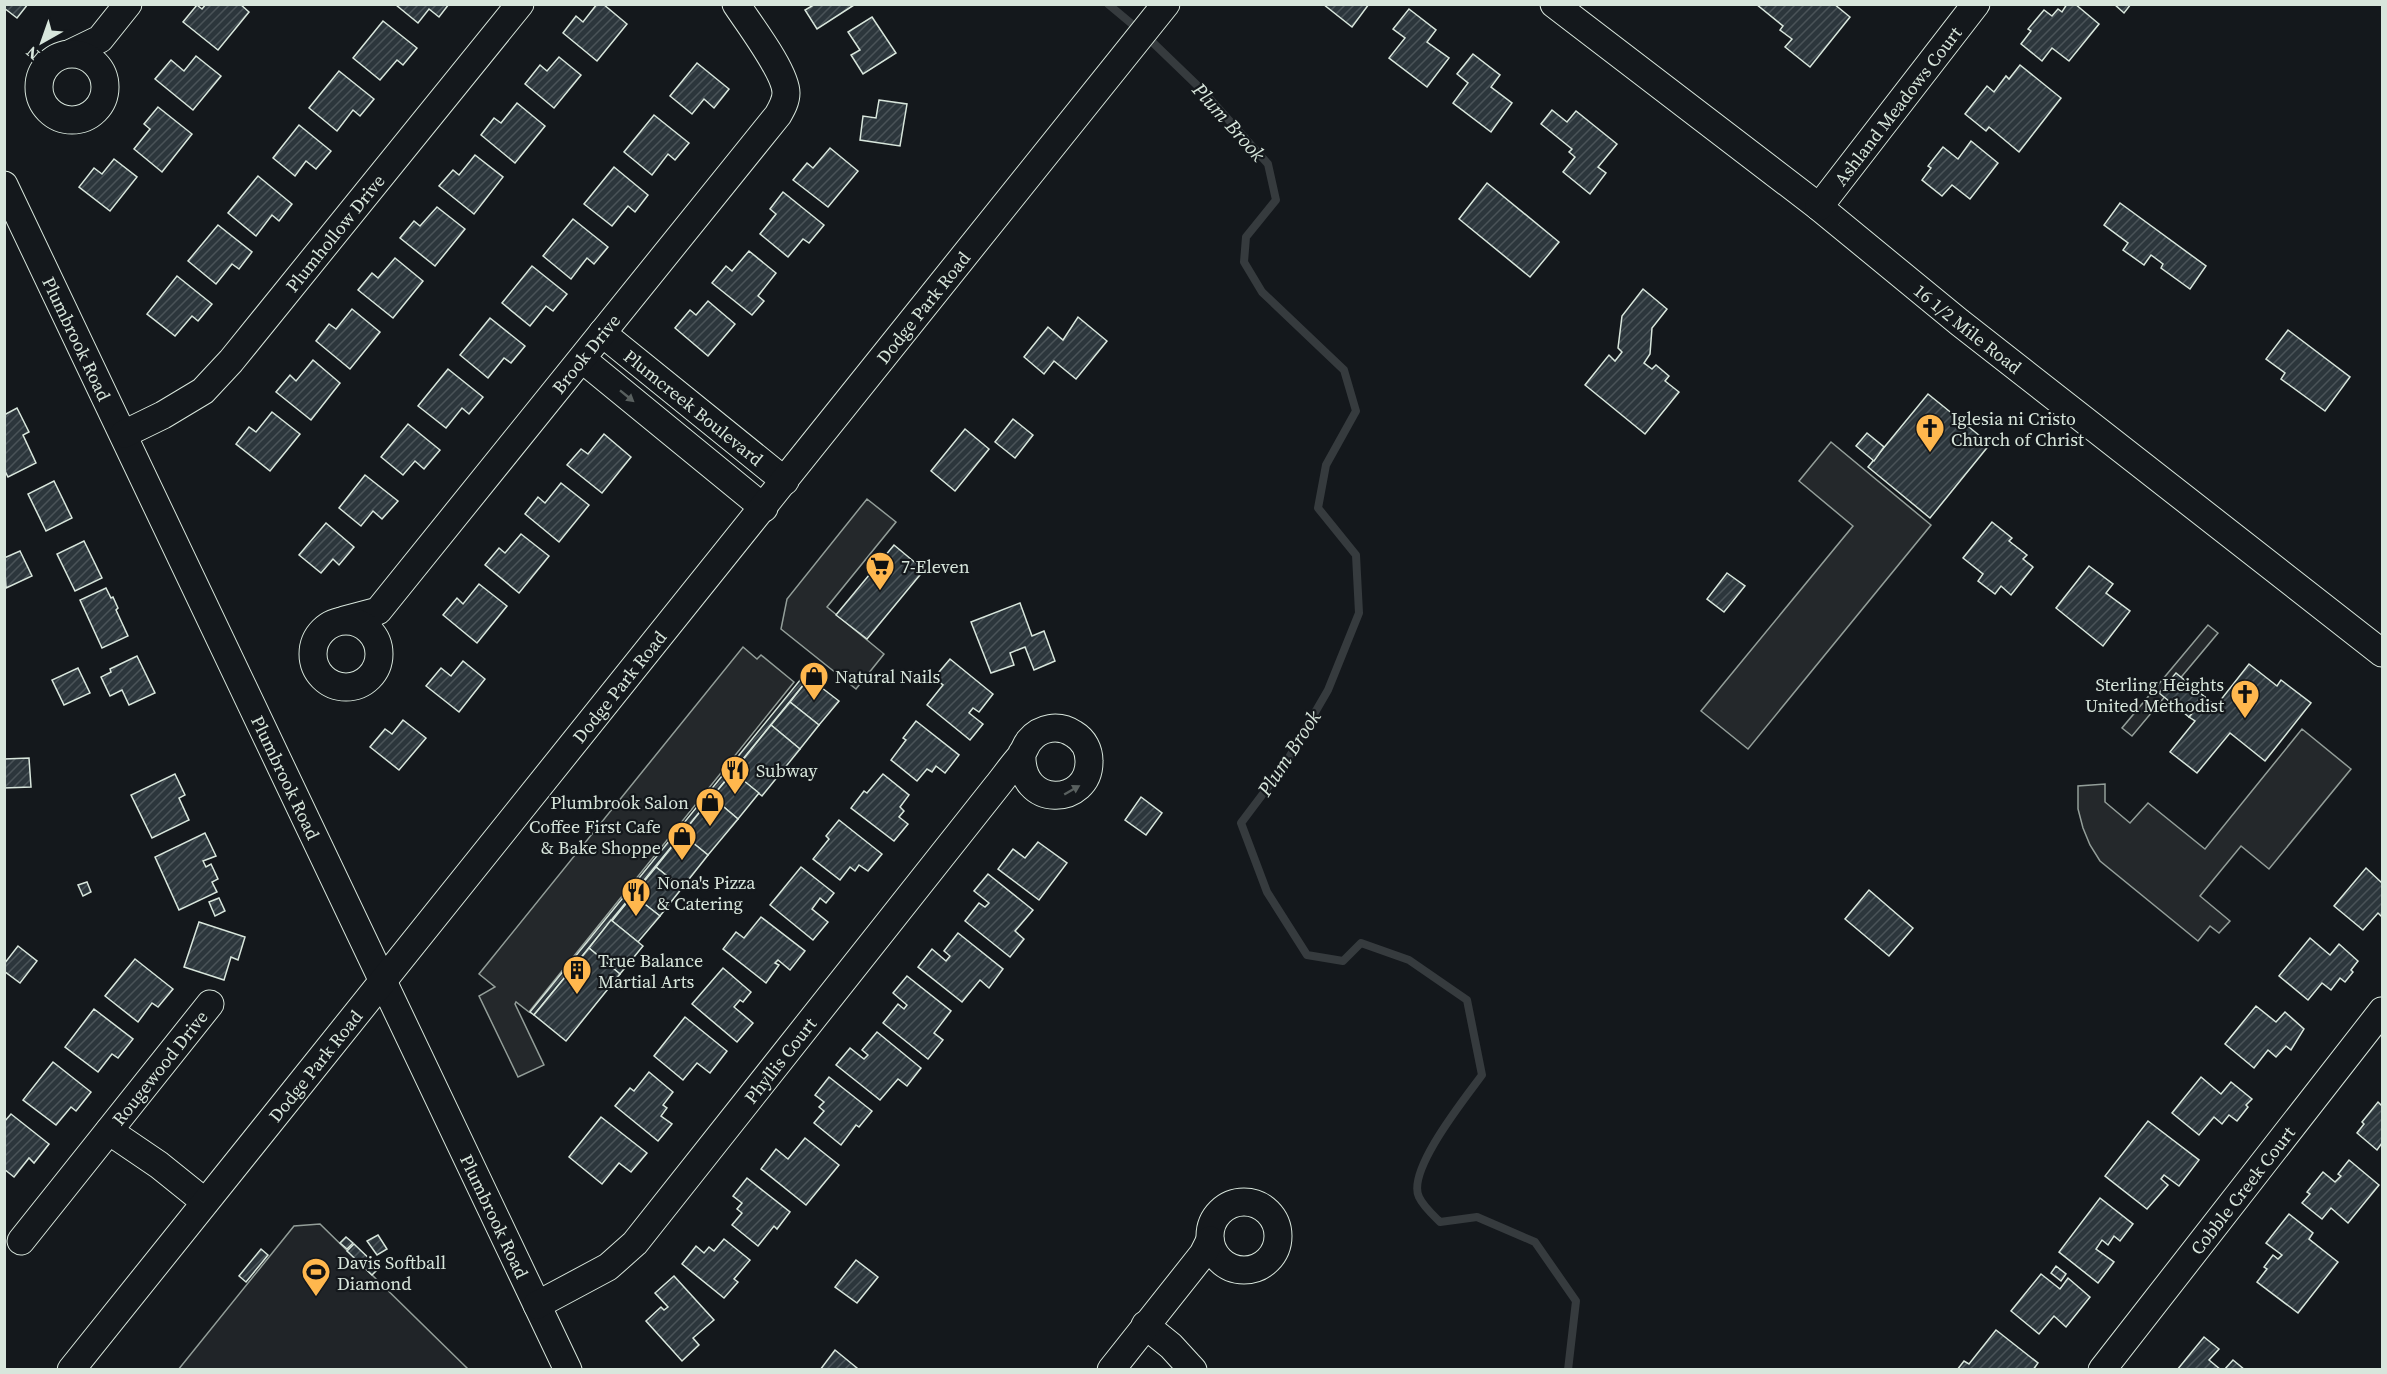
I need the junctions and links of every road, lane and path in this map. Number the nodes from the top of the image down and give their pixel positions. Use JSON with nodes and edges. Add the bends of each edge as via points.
{"nodes":[{"id":1,"x":128,"y":4,"type":"edge"},
{"id":2,"x":520,"y":4,"type":"edge"},
{"id":3,"x":736,"y":4,"type":"edge"},
{"id":4,"x":1554,"y":4,"type":"edge"},
{"id":5,"x":1976,"y":4,"type":"edge"},
{"id":6,"x":1163,"y":8,"type":"edge"},
{"id":7,"x":100,"y":39,"type":"junction"},
{"id":8,"x":71,"y":53,"type":"junction"},
{"id":9,"x":104,"y":77,"type":"junction"},
{"id":10,"x":4,"y":185,"type":"edge"},
{"id":11,"x":1818,"y":207,"type":"junction"},
{"id":12,"x":11,"y":214,"type":"edge"},
{"id":13,"x":602,"y":333,"type":"junction"},
{"id":14,"x":582,"y":359,"type":"junction"},
{"id":15,"x":124,"y":434,"type":"junction"},
{"id":16,"x":785,"y":481,"type":"junction"},
{"id":17,"x":764,"y":508,"type":"junction"},
{"id":18,"x":378,"y":612,"type":"junction"},
{"id":19,"x":344,"y":620,"type":"junction"},
{"id":20,"x":378,"y":644,"type":"junction"},
{"id":21,"x":2382,"y":653,"type":"edge"},
{"id":22,"x":1022,"y":753,"type":"junction"},
{"id":23,"x":1031,"y":785,"type":"junction"},
{"id":24,"x":997,"y":786,"type":"junction"},
{"id":25,"x":384,"y":980,"type":"junction"},
{"id":26,"x":210,"y":1004,"type":"dead end"},
{"id":27,"x":2382,"y":1011,"type":"edge"},
{"id":28,"x":109,"y":1131,"type":"junction"},
{"id":29,"x":205,"y":1202,"type":"junction"},
{"id":30,"x":1210,"y":1240,"type":"junction"},
{"id":31,"x":21,"y":1241,"type":"dead end"},
{"id":32,"x":1229,"y":1266,"type":"junction"},
{"id":33,"x":1192,"y":1267,"type":"junction"},
{"id":34,"x":537,"y":1305,"type":"junction"},
{"id":35,"x":1145,"y":1325,"type":"junction"},
{"id":36,"x":71,"y":1370,"type":"edge"},
{"id":37,"x":568,"y":1370,"type":"edge"},
{"id":38,"x":1111,"y":1370,"type":"edge"},
{"id":39,"x":1193,"y":1370,"type":"edge"},
{"id":40,"x":2102,"y":1370,"type":"edge"}],
"edges":[{"from":1,"to":7,"type":"street"},
{"from":2,"to":15,"type":"street","name":"Plumhollow Drive","via":[[231,361],[203,391]]},
{"from":3,"to":13,"type":"street","name":"Brook Drive","via":[[783,78],[784,106]]},
{"from":4,"to":11,"type":"street","name":"16 1/2 Mile Road"},
{"from":5,"to":11,"type":"street","name":"Ashland Meadows Court"},
{"from":6,"to":16,"type":"street","name":"Dodge Park Road"},
{"from":7,"to":8,"type":"street"},
{"from":7,"to":9,"type":"street"},
{"from":8,"to":9,"type":"street","via":[[92,59]]},
{"from":8,"to":9,"type":"street","via":[[50,61],[39,80],[39,92],[49,111],[69,120],[90,115],[104,98]]},
{"from":10,"to":12,"type":"street","name":"Plumbrook Road"},
{"from":11,"to":21,"type":"street","name":"16 1/2 Mile Road"},
{"from":12,"to":15,"type":"street","name":"Plumbrook Road"},
{"from":13,"to":14,"type":"street","name":"Brook Drive"},
{"from":13,"to":16,"type":"street","name":"Plumcreek Boulevard"},
{"from":14,"to":17,"type":"street","name":"Plumcreek Boulevard","one_way":true},
{"from":14,"to":18,"type":"street","name":"Brook Drive"},
{"from":15,"to":25,"type":"street","name":"Plumbrook Road"},
{"from":16,"to":17,"type":"street","name":"Dodge Park Road"},
{"from":17,"to":25,"type":"street","name":"Dodge Park Road"},
{"from":18,"to":19,"type":"street"},
{"from":18,"to":20,"type":"street"},
{"from":19,"to":20,"type":"street","via":[[366,626]]},
{"from":19,"to":20,"type":"street","via":[[324,628],[313,647],[316,669],[323,678],[343,687],[364,682],[378,666]]},
{"from":22,"to":23,"type":"street","via":[[1024,776]]},
{"from":23,"to":22,"type":"street","name":"Phyllis Court","one_way":true,"via":[[1051,795],[1072,791],[1087,775],[1089,753],[1077,735],[1056,728],[1035,735]]},
{"from":22,"to":24,"type":"street","name":"Phyllis Court"},
{"from":23,"to":24,"type":"street","name":"Phyllis Court","via":[[1014,782]]},
{"from":24,"to":34,"type":"street","name":"Phyllis Court","via":[[635,1243],[608,1267]]},
{"from":25,"to":29,"type":"street","name":"Dodge Park Road"},
{"from":25,"to":34,"type":"street","name":"Plumbrook Road"},
{"from":26,"to":28,"type":"street","name":"Rougewood Drive"},
{"from":27,"to":40,"type":"street","name":"Cobble Creek Court"},
{"from":28,"to":29,"type":"street","name":"Rougewood Drive"},
{"from":28,"to":31,"type":"street","name":"Rougewood Drive"},
{"from":29,"to":36,"type":"street","name":"Dodge Park Road"},
{"from":30,"to":32,"type":"street","via":[[1220,1260]]},
{"from":30,"to":32,"type":"street","via":[[1215,1218],[1232,1204],[1254,1203],[1271,1216],[1278,1237],[1270,1257],[1252,1269]]},
{"from":30,"to":33,"type":"street"},
{"from":32,"to":33,"type":"street"},
{"from":33,"to":35,"type":"street"},
{"from":34,"to":37,"type":"street","name":"Plumbrook Road"},
{"from":35,"to":38,"type":"street"},
{"from":35,"to":39,"type":"street"}]}
